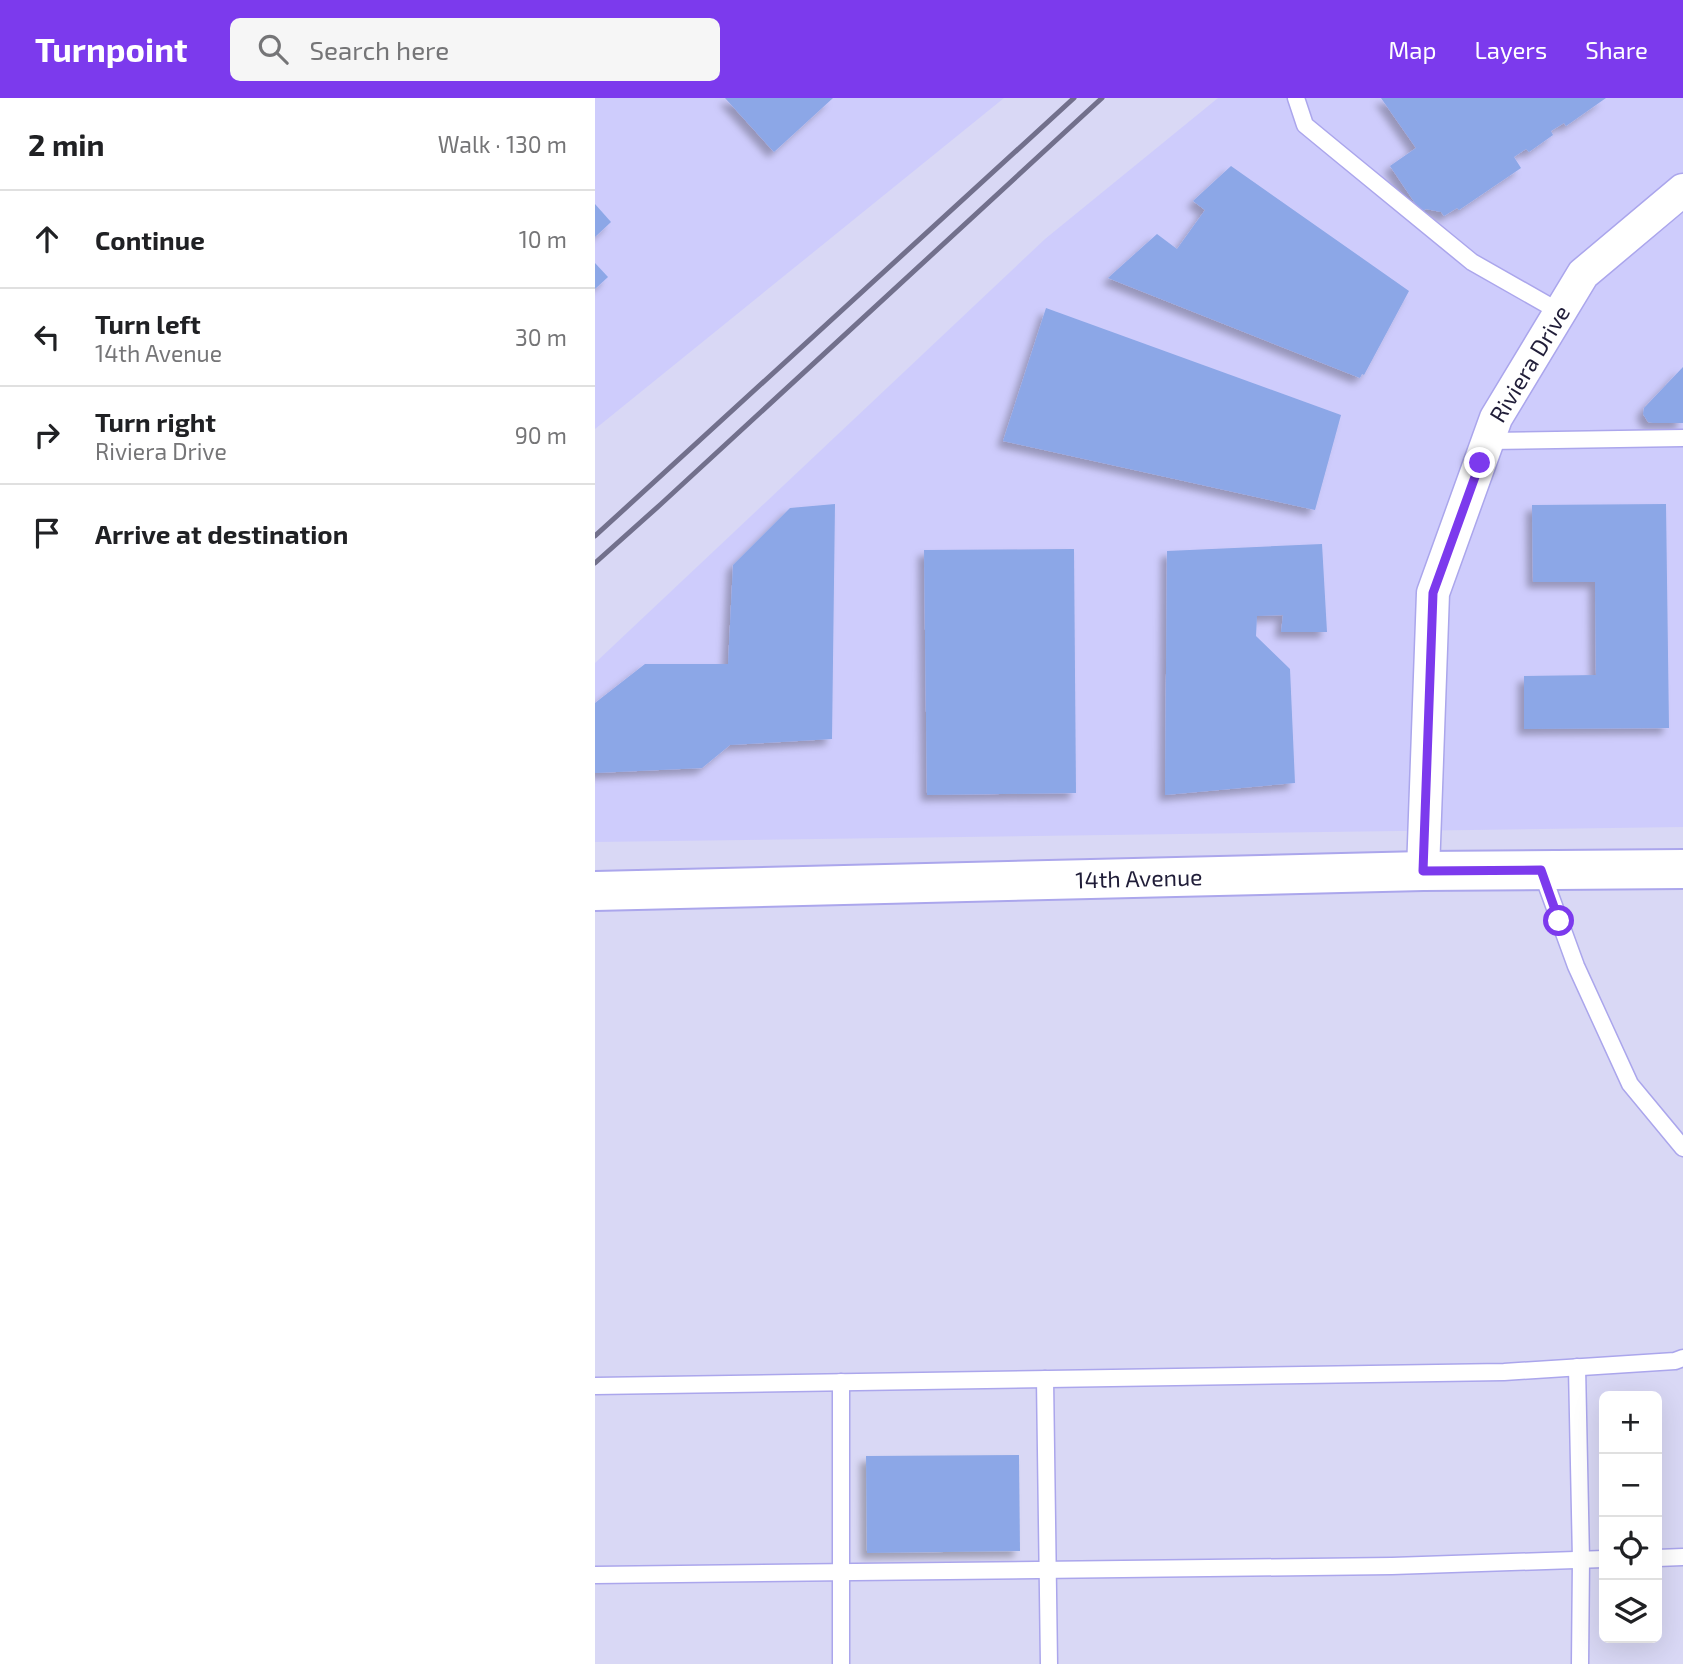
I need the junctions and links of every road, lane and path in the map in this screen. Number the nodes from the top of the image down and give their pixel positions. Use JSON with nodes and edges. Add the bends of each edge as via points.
{"nodes":[{"id":1,"x":1296,"y":98,"type":"edge"},
{"id":2,"x":1683,"y":190,"type":"edge"},
{"id":3,"x":1560,"y":312,"type":"junction"},
{"id":4,"x":1683,"y":438,"type":"edge"},
{"id":5,"x":1488,"y":441,"type":"junction"},
{"id":6,"x":1683,"y":869,"type":"edge"},
{"id":7,"x":1541,"y":870,"type":"junction"},
{"id":8,"x":1423,"y":871,"type":"junction"},
{"id":9,"x":595,"y":891,"type":"edge"},
{"id":10,"x":1683,"y":1148,"type":"edge"},
{"id":11,"x":1683,"y":1358,"type":"edge"},
{"id":12,"x":1577,"y":1367,"type":"junction"},
{"id":13,"x":1045,"y":1379,"type":"junction"},
{"id":14,"x":841,"y":1382,"type":"junction"},
{"id":15,"x":595,"y":1386,"type":"edge"},
{"id":16,"x":1683,"y":1557,"type":"edge"},
{"id":17,"x":1662,"y":1558,"type":"edge"},
{"id":18,"x":1599,"y":1559,"type":"edge"},
{"id":19,"x":1581,"y":1560,"type":"junction"},
{"id":20,"x":1048,"y":1570,"type":"junction"},
{"id":21,"x":841,"y":1571,"type":"junction"},
{"id":22,"x":595,"y":1575,"type":"edge"},
{"id":23,"x":841,"y":1664,"type":"edge"},
{"id":24,"x":1049,"y":1664,"type":"edge"},
{"id":25,"x":1580,"y":1664,"type":"edge"}],
"edges":[{"from":1,"to":3,"type":"lane","via":[[1305,125],[1472,262]]},
{"from":2,"to":3,"type":"street","name":"Riviera Drive","via":[[1583,274]]},
{"from":3,"to":5,"type":"street","name":"Riviera Drive","via":[[1496,418]]},
{"from":4,"to":5,"type":"lane"},
{"from":5,"to":8,"type":"street","name":"Riviera Drive","via":[[1433,593]]},
{"from":6,"to":7,"type":"main road","name":"14th Avenue"},
{"from":7,"to":8,"type":"main road","name":"14th Avenue"},
{"from":7,"to":10,"type":"lane","via":[[1576,966],[1630,1084]]},
{"from":8,"to":9,"type":"main road","name":"14th Avenue"},
{"from":11,"to":12,"type":"lane"},
{"from":12,"to":13,"type":"lane"},
{"from":12,"to":19,"type":"lane"},
{"from":13,"to":14,"type":"lane"},
{"from":13,"to":20,"type":"lane"},
{"from":14,"to":15,"type":"lane"},
{"from":14,"to":21,"type":"lane"},
{"from":16,"to":17,"type":"lane"},
{"from":18,"to":19,"type":"lane"},
{"from":19,"to":20,"type":"lane"},
{"from":19,"to":25,"type":"lane"},
{"from":20,"to":21,"type":"lane"},
{"from":20,"to":24,"type":"lane"},
{"from":21,"to":22,"type":"lane"},
{"from":21,"to":23,"type":"lane"}]}
